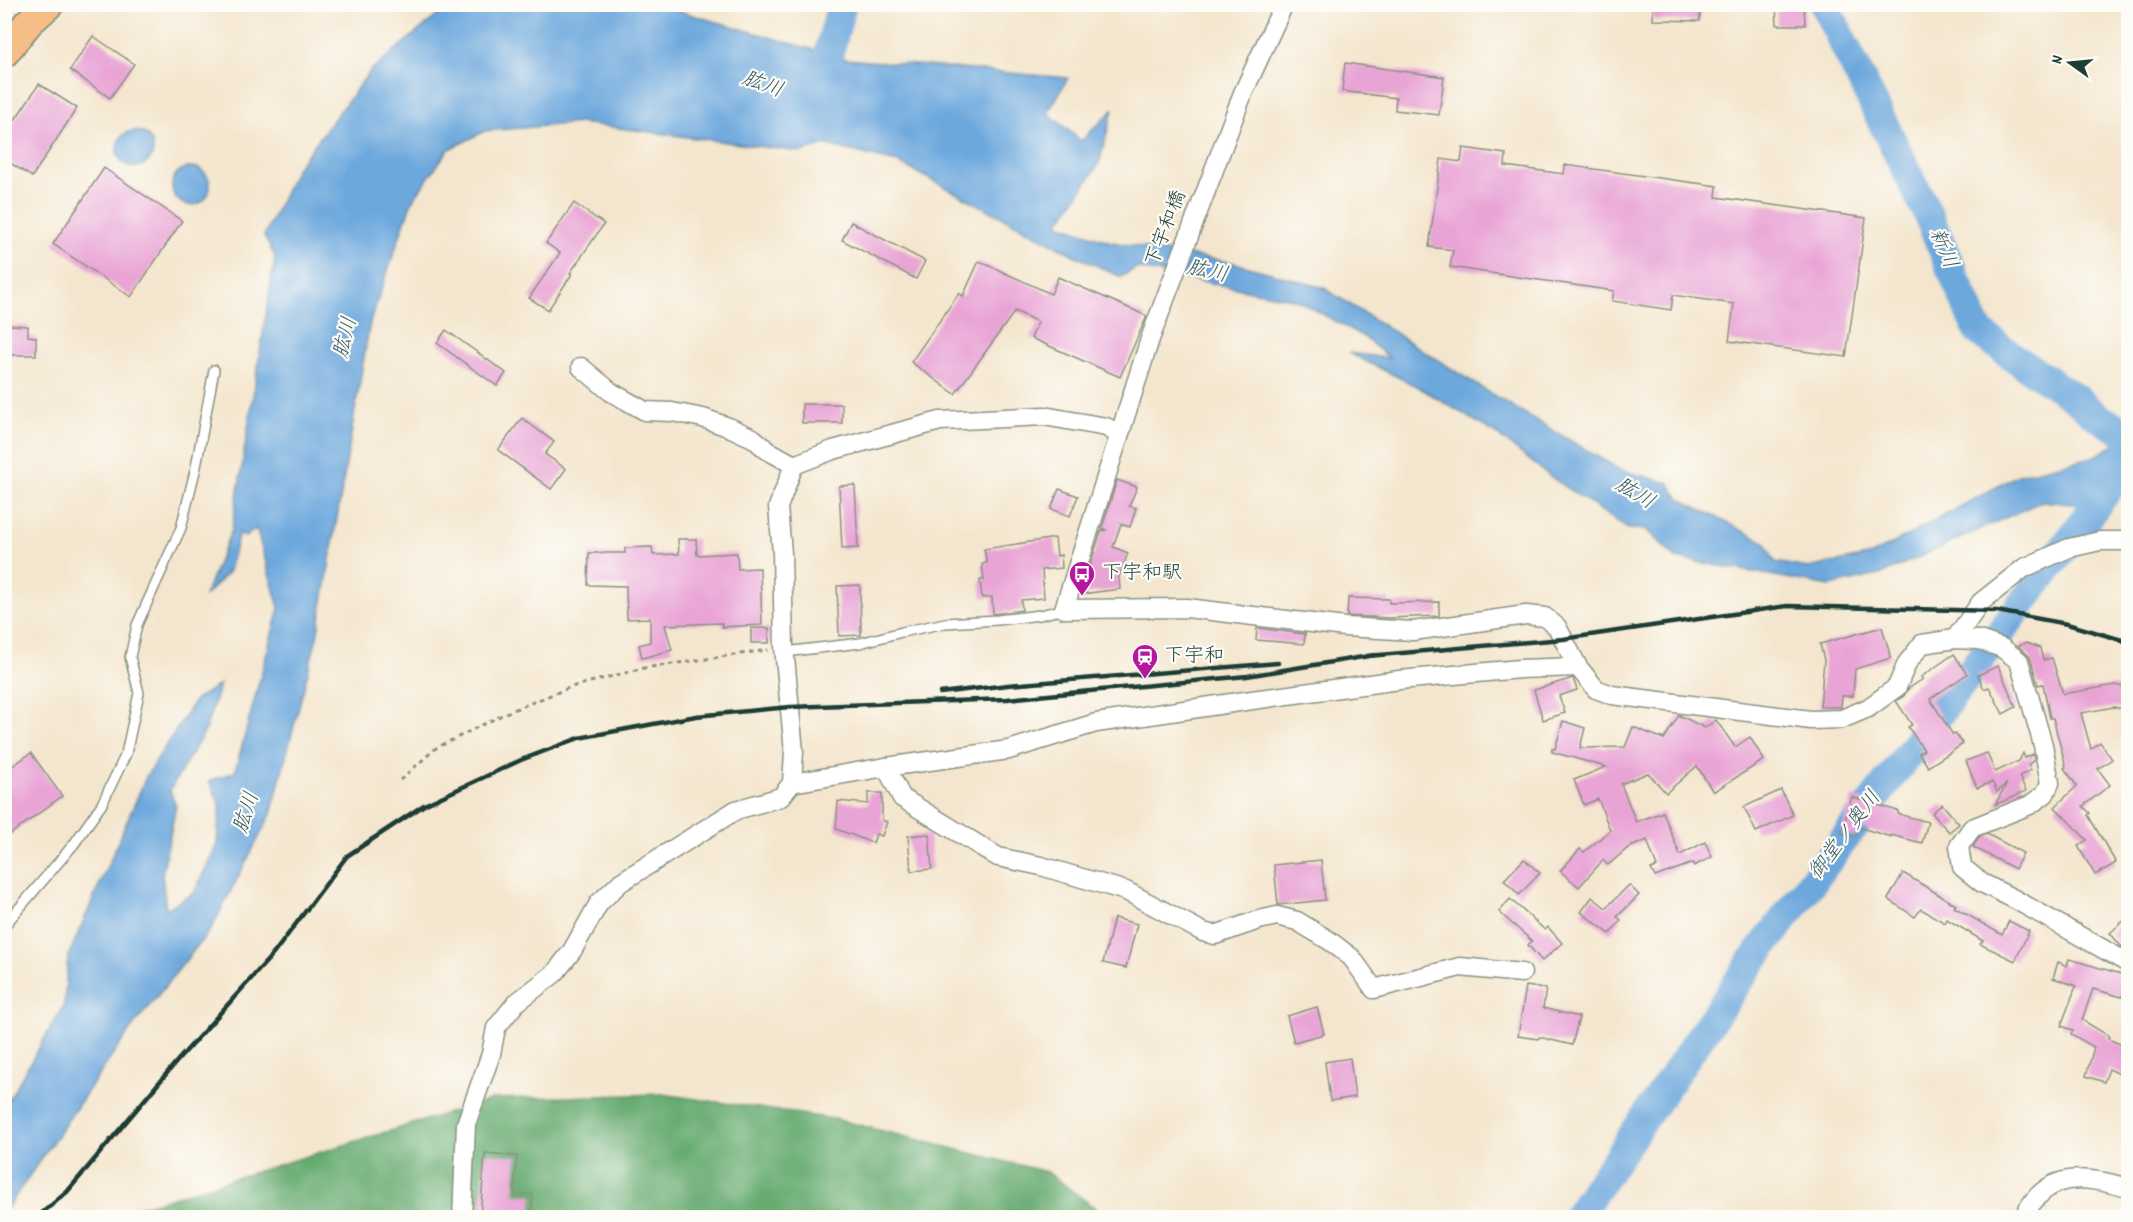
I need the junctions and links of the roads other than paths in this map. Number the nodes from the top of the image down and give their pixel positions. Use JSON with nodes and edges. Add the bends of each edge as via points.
{"nodes":[{"id":1,"x":49,"y":4,"type":"edge"},
{"id":2,"x":1284,"y":4,"type":"edge"},
{"id":3,"x":4,"y":53,"type":"edge"},
{"id":4,"x":581,"y":366,"type":"dead end"},
{"id":5,"x":214,"y":370,"type":"dead end"},
{"id":6,"x":1119,"y":434,"type":"junction"},
{"id":7,"x":794,"y":465,"type":"junction"},
{"id":8,"x":2128,"y":541,"type":"edge"},
{"id":9,"x":1064,"y":609,"type":"junction"},
{"id":10,"x":1955,"y":639,"type":"junction"},
{"id":11,"x":784,"y":650,"type":"junction"},
{"id":12,"x":1578,"y":668,"type":"junction"},
{"id":13,"x":886,"y":767,"type":"junction"},
{"id":14,"x":792,"y":783,"type":"junction"},
{"id":15,"x":4,"y":926,"type":"edge"},
{"id":16,"x":2128,"y":963,"type":"edge"},
{"id":17,"x":1522,"y":973,"type":"dead end"},
{"id":18,"x":2128,"y":1188,"type":"edge"},
{"id":19,"x":462,"y":1218,"type":"edge"},
{"id":20,"x":2023,"y":1218,"type":"edge"}],
"edges":[{"from":1,"to":3,"type":"main road"},
{"from":2,"to":6,"type":"street","name":"下宇和橋","via":[[1227,134],[1150,339]]},
{"from":4,"to":7,"type":"street","via":[[611,392],[645,411],[703,418],[731,428]]},
{"from":5,"to":15,"type":"lane","via":[[181,528],[137,625],[130,657],[139,693],[126,754],[102,804],[74,844]]},
{"from":6,"to":7,"type":"street","via":[[1106,427],[1044,416],[940,421],[833,450]]},
{"from":6,"to":9,"type":"street","name":"下宇和橋"},
{"from":7,"to":11,"type":"street","via":[[778,507]]},
{"from":8,"to":10,"type":"street","via":[[2069,548],[2024,568],[1981,602]]},
{"from":9,"to":11,"type":"lane","via":[[1009,619],[945,623],[860,643]]},
{"from":9,"to":12,"type":"street","via":[[1187,608],[1413,631],[1526,615],[1545,617],[1557,627]]},
{"from":10,"to":12,"type":"street","via":[[1922,644],[1907,663],[1896,687],[1868,708],[1842,719],[1811,720],[1612,695],[1596,689]]},
{"from":10,"to":16,"type":"street","via":[[1979,640],[2002,648],[2019,661],[2050,783],[2045,794],[2030,805],[1972,828],[1959,846],[1962,867],[1982,884]]},
{"from":11,"to":14,"type":"street","via":[[794,752]]},
{"from":12,"to":13,"type":"street","via":[[1399,680],[1263,699],[1096,723],[1009,750]]},
{"from":13,"to":14,"type":"street"},
{"from":13,"to":17,"type":"street","via":[[902,798],[998,856],[1126,891],[1215,935],[1277,916],[1297,921],[1352,958],[1374,989],[1460,967]]},
{"from":14,"to":19,"type":"street","via":[[781,797],[735,810],[621,882],[599,903],[555,973],[516,1003],[496,1028],[491,1054],[465,1124]]},
{"from":18,"to":20,"type":"street","via":[[2072,1178],[2046,1187]]}]}
